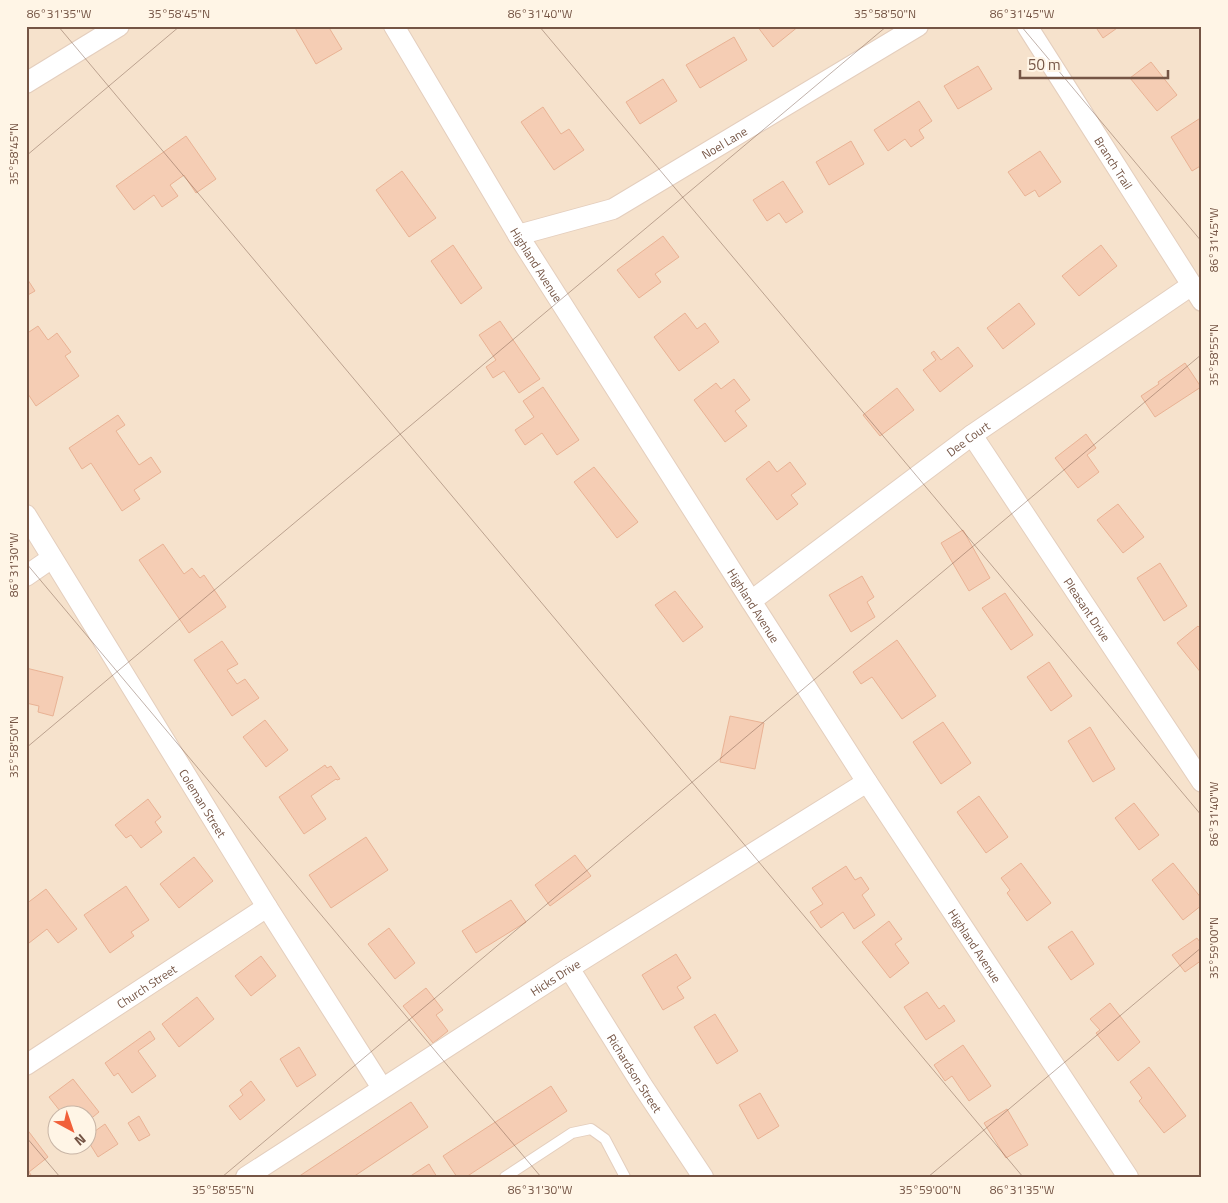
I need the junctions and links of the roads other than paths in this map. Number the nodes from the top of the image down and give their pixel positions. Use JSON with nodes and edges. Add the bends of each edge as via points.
{"nodes":[{"id":1,"x":119,"y":26,"type":"edge"},
{"id":2,"x":394,"y":26,"type":"edge"},
{"id":3,"x":918,"y":26,"type":"edge"},
{"id":4,"x":1027,"y":26,"type":"edge"},
{"id":5,"x":26,"y":83,"type":"edge"},
{"id":6,"x":518,"y":235,"type":"junction"},
{"id":7,"x":1197,"y":293,"type":"edge"},
{"id":8,"x":972,"y":435,"type":"junction"},
{"id":9,"x":26,"y":515,"type":"edge"},
{"id":10,"x":52,"y":558,"type":"junction"},
{"id":11,"x":26,"y":576,"type":"edge"},
{"id":12,"x":751,"y":601,"type":"junction"},
{"id":13,"x":867,"y":782,"type":"junction"},
{"id":14,"x":1202,"y":782,"type":"edge"},
{"id":15,"x":266,"y":907,"type":"junction"},
{"id":16,"x":568,"y":968,"type":"junction"},
{"id":17,"x":26,"y":1065,"type":"edge"},
{"id":18,"x":382,"y":1088,"type":"junction"},
{"id":19,"x":246,"y":1177,"type":"edge"},
{"id":20,"x":505,"y":1177,"type":"edge"},
{"id":21,"x":625,"y":1177,"type":"edge"},
{"id":22,"x":703,"y":1177,"type":"edge"},
{"id":23,"x":1128,"y":1177,"type":"edge"}],
"edges":[{"from":1,"to":5,"type":"street"},
{"from":2,"to":6,"type":"street","name":"Highland Avenue"},
{"from":3,"to":6,"type":"street","name":"Noel Lane","via":[[612,210]]},
{"from":4,"to":7,"type":"street","name":"Branch Trail"},
{"from":6,"to":12,"type":"street","name":"Highland Avenue"},
{"from":7,"to":8,"type":"street","name":"Dee Court"},
{"from":8,"to":12,"type":"street","name":"Dee Court"},
{"from":8,"to":14,"type":"street","name":"Pleasant Drive"},
{"from":9,"to":10,"type":"street","name":"Coleman Street"},
{"from":10,"to":11,"type":"street"},
{"from":10,"to":15,"type":"street","name":"Coleman Street"},
{"from":12,"to":13,"type":"street","name":"Highland Avenue"},
{"from":13,"to":16,"type":"street","name":"Hicks Drive"},
{"from":13,"to":23,"type":"street","name":"Highland Avenue"},
{"from":15,"to":17,"type":"street","name":"Church Street"},
{"from":15,"to":18,"type":"street","name":"Coleman Street"},
{"from":16,"to":18,"type":"street","name":"Hicks Drive"},
{"from":16,"to":22,"type":"street","name":"Richardson Street"},
{"from":18,"to":19,"type":"street","name":"Hicks Drive"},
{"from":20,"to":21,"type":"lane","via":[[572,1134],[592,1129],[605,1138]]}]}
